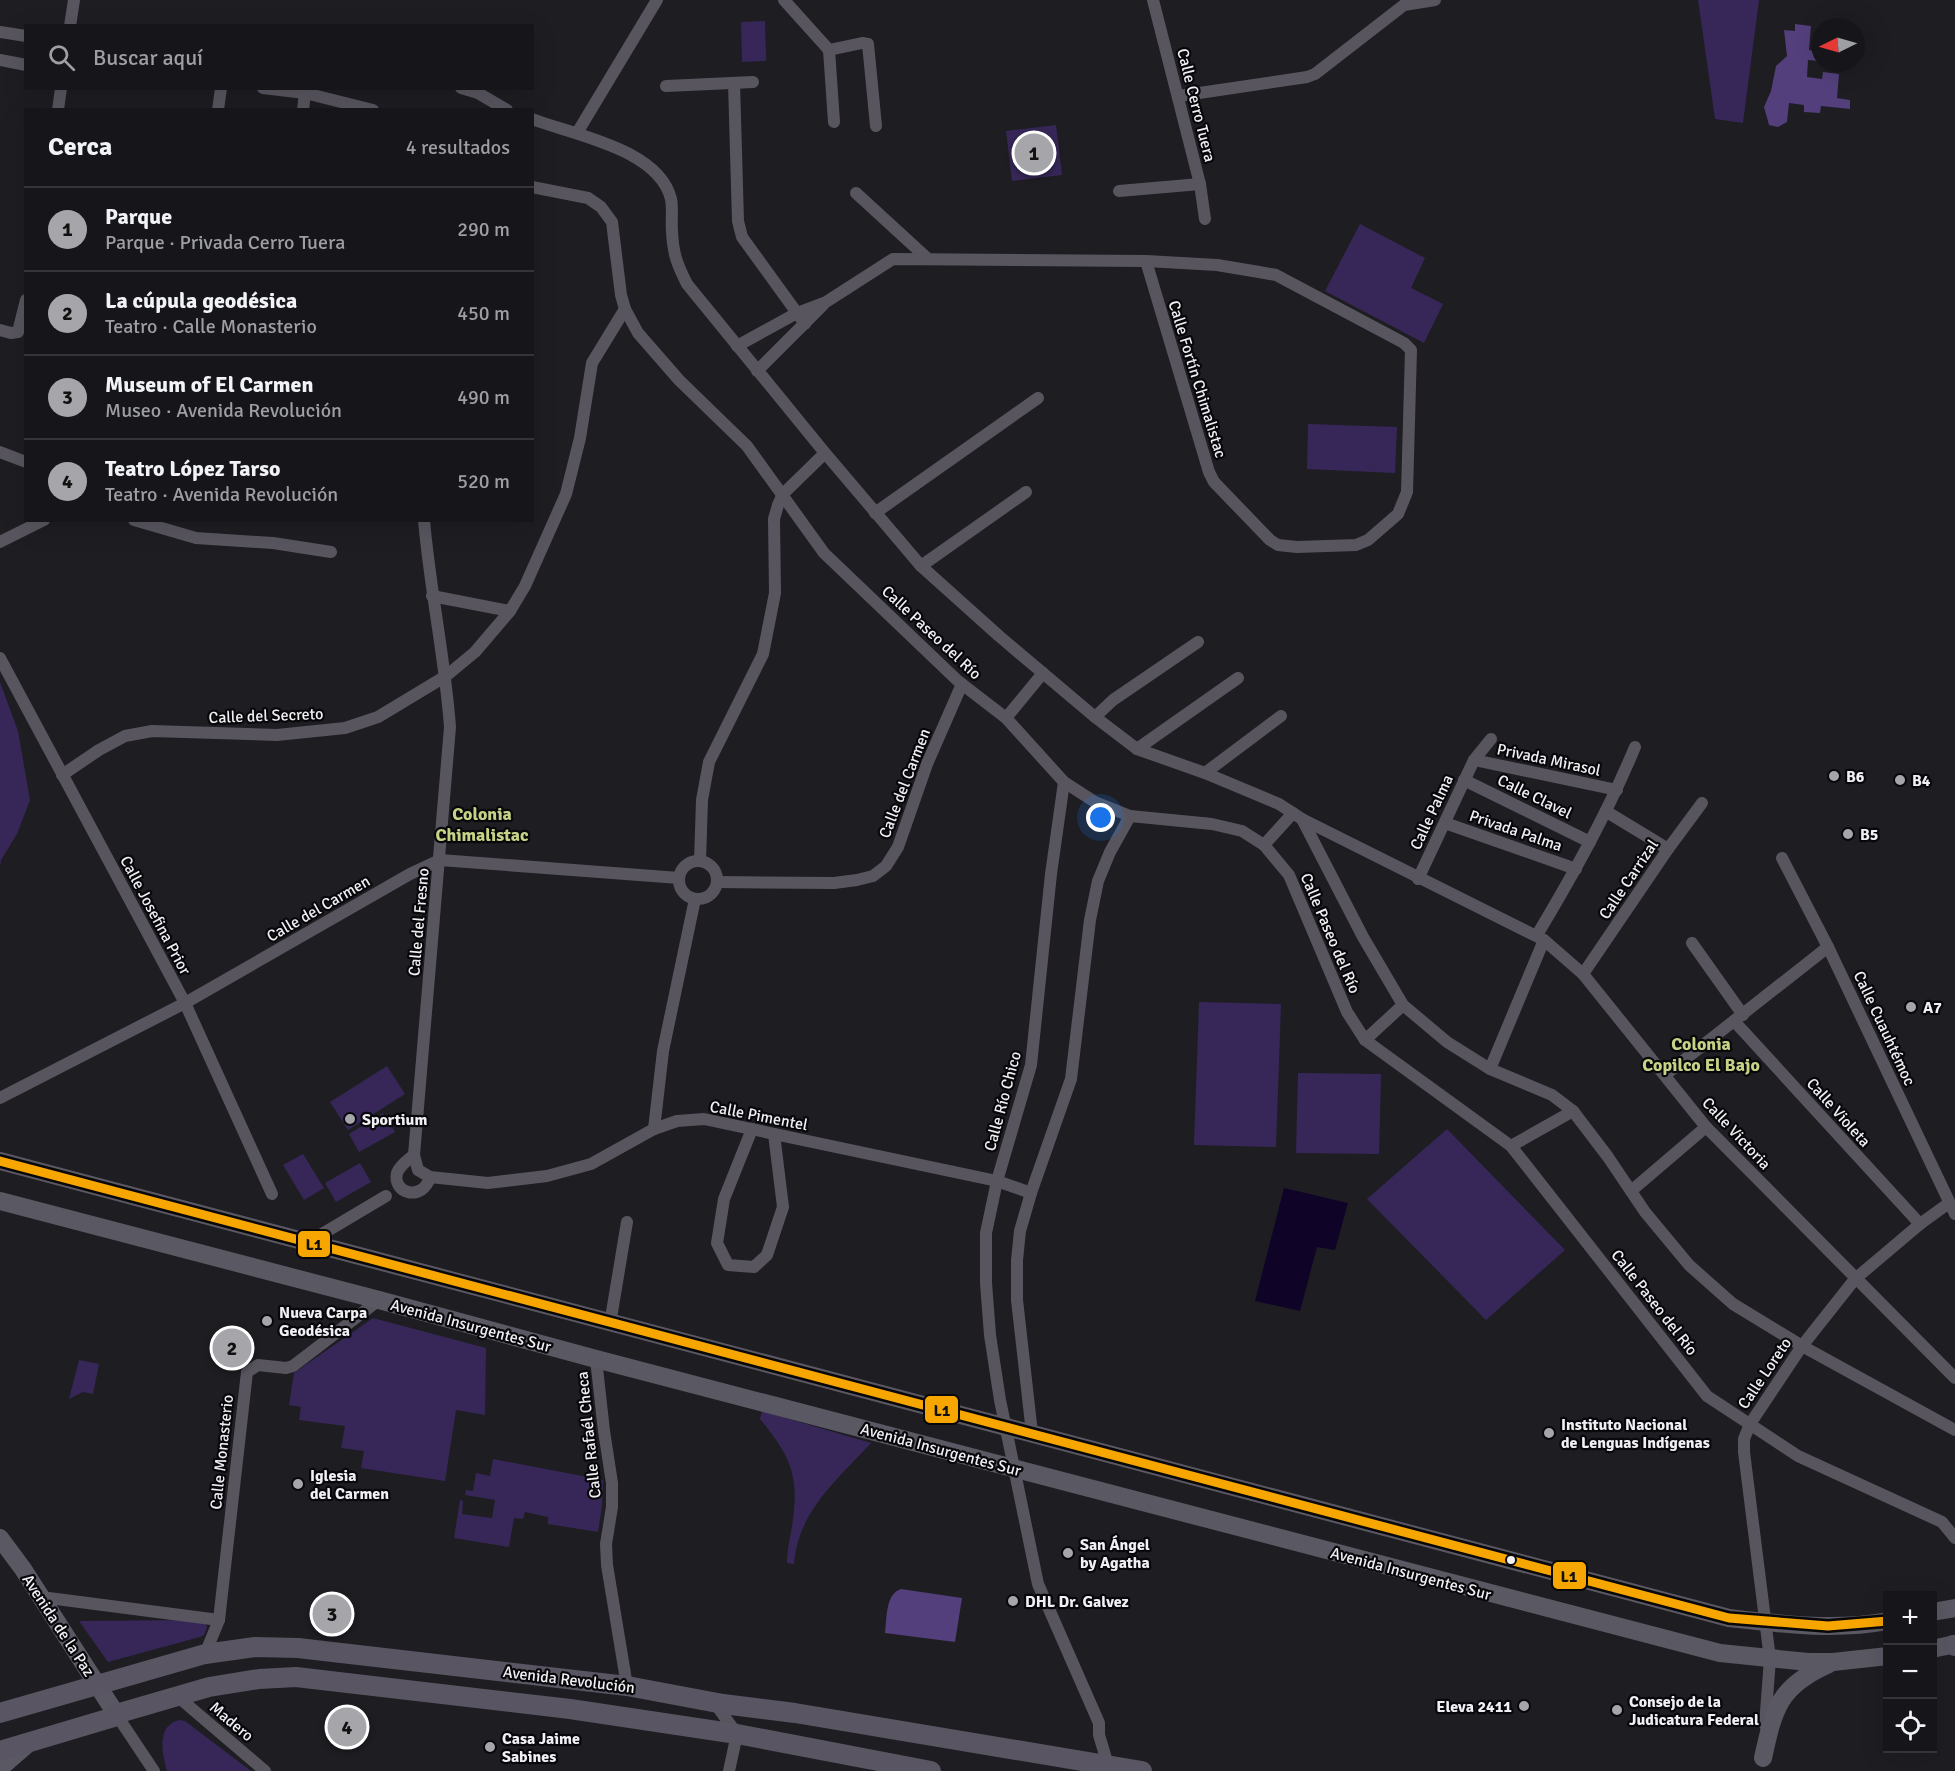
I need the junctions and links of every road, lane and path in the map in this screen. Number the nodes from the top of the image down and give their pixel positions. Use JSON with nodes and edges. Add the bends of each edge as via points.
{"nodes":[{"id":1,"x":74,"y":0,"type":"edge"},
{"id":2,"x":657,"y":0,"type":"edge"},
{"id":3,"x":784,"y":0,"type":"edge"},
{"id":4,"x":1153,"y":0,"type":"edge"},
{"id":5,"x":1435,"y":0,"type":"edge"},
{"id":6,"x":70,"y":24,"type":"edge"},
{"id":7,"x":0,"y":32,"type":"edge"},
{"id":8,"x":24,"y":36,"type":"edge"},
{"id":9,"x":829,"y":50,"type":"junction"},
{"id":10,"x":0,"y":60,"type":"edge"},
{"id":11,"x":24,"y":65,"type":"edge"},
{"id":12,"x":734,"y":82,"type":"junction"},
{"id":13,"x":753,"y":82,"type":"dead end"},
{"id":14,"x":666,"y":86,"type":"dead end"},
{"id":15,"x":61,"y":90,"type":"edge"},
{"id":16,"x":221,"y":90,"type":"edge"},
{"id":17,"x":280,"y":90,"type":"edge"},
{"id":18,"x":468,"y":90,"type":"edge"},
{"id":19,"x":305,"y":93,"type":"junction"},
{"id":20,"x":1179,"y":96,"type":"junction"},
{"id":21,"x":58,"y":108,"type":"edge"},
{"id":22,"x":218,"y":108,"type":"edge"},
{"id":23,"x":303,"y":108,"type":"edge"},
{"id":24,"x":365,"y":108,"type":"edge"},
{"id":25,"x":504,"y":108,"type":"edge"},
{"id":26,"x":534,"y":121,"type":"edge"},
{"id":27,"x":834,"y":122,"type":"dead end"},
{"id":28,"x":876,"y":126,"type":"dead end"},
{"id":29,"x":577,"y":133,"type":"junction"},
{"id":30,"x":1200,"y":184,"type":"junction"},
{"id":31,"x":534,"y":187,"type":"edge"},
{"id":32,"x":1119,"y":191,"type":"dead end"},
{"id":33,"x":856,"y":193,"type":"dead end"},
{"id":34,"x":1205,"y":219,"type":"dead end"},
{"id":35,"x":928,"y":259,"type":"junction"},
{"id":36,"x":1146,"y":261,"type":"junction"},
{"id":37,"x":826,"y":302,"type":"junction"},
{"id":38,"x":24,"y":308,"type":"edge"},
{"id":39,"x":625,"y":309,"type":"junction"},
{"id":40,"x":797,"y":314,"type":"junction"},
{"id":41,"x":805,"y":324,"type":"junction"},
{"id":42,"x":0,"y":330,"type":"edge"},
{"id":43,"x":737,"y":346,"type":"junction"},
{"id":44,"x":756,"y":371,"type":"junction"},
{"id":45,"x":1038,"y":398,"type":"dead end"},
{"id":46,"x":0,"y":452,"type":"edge"},
{"id":47,"x":825,"y":453,"type":"junction"},
{"id":48,"x":24,"y":461,"type":"edge"},
{"id":49,"x":1026,"y":492,"type":"dead end"},
{"id":50,"x":783,"y":494,"type":"junction"},
{"id":51,"x":875,"y":513,"type":"junction"},
{"id":52,"x":40,"y":522,"type":"edge"},
{"id":53,"x":424,"y":522,"type":"edge"},
{"id":54,"x":160,"y":524,"type":"edge"},
{"id":55,"x":0,"y":542,"type":"edge"},
{"id":56,"x":331,"y":552,"type":"dead end"},
{"id":57,"x":921,"y":566,"type":"junction"},
{"id":58,"x":432,"y":596,"type":"junction"},
{"id":59,"x":510,"y":611,"type":"junction"},
{"id":60,"x":1198,"y":642,"type":"dead end"},
{"id":61,"x":0,"y":658,"type":"edge"},
{"id":62,"x":1042,"y":673,"type":"junction"},
{"id":63,"x":446,"y":676,"type":"junction"},
{"id":64,"x":1238,"y":678,"type":"dead end"},
{"id":65,"x":962,"y":684,"type":"junction"},
{"id":66,"x":1281,"y":716,"type":"dead end"},
{"id":67,"x":1095,"y":717,"type":"junction"},
{"id":68,"x":1006,"y":718,"type":"junction"},
{"id":69,"x":1491,"y":739,"type":"dead end"},
{"id":70,"x":1635,"y":747,"type":"dead end"},
{"id":71,"x":1137,"y":748,"type":"junction"},
{"id":72,"x":1474,"y":760,"type":"junction"},
{"id":73,"x":1205,"y":773,"type":"junction"},
{"id":74,"x":63,"y":775,"type":"junction"},
{"id":75,"x":1464,"y":780,"type":"junction"},
{"id":76,"x":1064,"y":782,"type":"junction"},
{"id":77,"x":1617,"y":790,"type":"junction"},
{"id":78,"x":1702,"y":803,"type":"dead end"},
{"id":79,"x":1607,"y":812,"type":"junction"},
{"id":80,"x":1130,"y":816,"type":"junction"},
{"id":81,"x":1297,"y":816,"type":"junction"},
{"id":82,"x":1444,"y":822,"type":"junction"},
{"id":83,"x":1590,"y":842,"type":"junction"},
{"id":84,"x":1264,"y":844,"type":"junction"},
{"id":85,"x":1668,"y":849,"type":"junction"},
{"id":86,"x":1782,"y":858,"type":"dead end"},
{"id":87,"x":440,"y":860,"type":"junction"},
{"id":88,"x":700,"y":861,"type":"junction"},
{"id":89,"x":1576,"y":869,"type":"junction"},
{"id":90,"x":679,"y":878,"type":"junction"},
{"id":91,"x":1418,"y":879,"type":"junction"},
{"id":92,"x":717,"y":882,"type":"junction"},
{"id":93,"x":695,"y":899,"type":"junction"},
{"id":94,"x":1540,"y":937,"type":"junction"},
{"id":95,"x":1692,"y":943,"type":"dead end"},
{"id":96,"x":1828,"y":947,"type":"junction"},
{"id":97,"x":1583,"y":974,"type":"junction"},
{"id":98,"x":184,"y":1004,"type":"junction"},
{"id":99,"x":1403,"y":1005,"type":"junction"},
{"id":100,"x":1738,"y":1018,"type":"junction"},
{"id":101,"x":1365,"y":1040,"type":"junction"},
{"id":102,"x":1490,"y":1069,"type":"junction"},
{"id":103,"x":1665,"y":1076,"type":"junction"},
{"id":104,"x":0,"y":1098,"type":"edge"},
{"id":105,"x":1573,"y":1111,"type":"junction"},
{"id":106,"x":1706,"y":1127,"type":"junction"},
{"id":107,"x":752,"y":1129,"type":"junction"},
{"id":108,"x":654,"y":1130,"type":"junction"},
{"id":109,"x":774,"y":1134,"type":"junction"},
{"id":110,"x":1511,"y":1146,"type":"junction"},
{"id":111,"x":414,"y":1155,"type":"junction"},
{"id":112,"x":0,"y":1161,"type":"edge"},
{"id":113,"x":418,"y":1170,"type":"joint"},
{"id":114,"x":430,"y":1177,"type":"junction"},
{"id":115,"x":1000,"y":1182,"type":"junction"},
{"id":116,"x":1631,"y":1191,"type":"junction"},
{"id":117,"x":1028,"y":1192,"type":"junction"},
{"id":118,"x":272,"y":1194,"type":"dead end"},
{"id":119,"x":386,"y":1196,"type":"dead end"},
{"id":120,"x":0,"y":1201,"type":"edge"},
{"id":121,"x":1952,"y":1209,"type":"edge"},
{"id":122,"x":627,"y":1222,"type":"dead end"},
{"id":123,"x":1920,"y":1224,"type":"junction"},
{"id":124,"x":307,"y":1244,"type":"junction"},
{"id":125,"x":1855,"y":1278,"type":"junction"},
{"id":126,"x":379,"y":1300,"type":"junction"},
{"id":127,"x":610,"y":1324,"type":"junction"},
{"id":128,"x":1802,"y":1346,"type":"junction"},
{"id":129,"x":596,"y":1359,"type":"junction"},
{"id":130,"x":1955,"y":1378,"type":"edge"},
{"id":131,"x":1750,"y":1424,"type":"junction"},
{"id":132,"x":1005,"y":1426,"type":"junction"},
{"id":133,"x":1955,"y":1430,"type":"edge"},
{"id":134,"x":1032,"y":1434,"type":"junction"},
{"id":135,"x":1013,"y":1468,"type":"junction"},
{"id":136,"x":0,"y":1538,"type":"edge"},
{"id":137,"x":1955,"y":1538,"type":"edge"},
{"id":138,"x":41,"y":1597,"type":"junction"},
{"id":139,"x":1955,"y":1608,"type":"edge"},
{"id":140,"x":1937,"y":1611,"type":"edge"},
{"id":141,"x":219,"y":1620,"type":"junction"},
{"id":142,"x":1766,"y":1622,"type":"junction"},
{"id":143,"x":1883,"y":1622,"type":"edge"},
{"id":144,"x":1954,"y":1645,"type":"edge"},
{"id":145,"x":1937,"y":1648,"type":"edge"},
{"id":146,"x":205,"y":1654,"type":"junction"},
{"id":147,"x":1883,"y":1656,"type":"edge"},
{"id":148,"x":1770,"y":1659,"type":"junction"},
{"id":149,"x":1833,"y":1662,"type":"junction"},
{"id":150,"x":98,"y":1684,"type":"junction"},
{"id":151,"x":627,"y":1686,"type":"junction"},
{"id":152,"x":177,"y":1696,"type":"junction"},
{"id":153,"x":714,"y":1702,"type":"junction"},
{"id":154,"x":0,"y":1713,"type":"edge"},
{"id":155,"x":116,"y":1713,"type":"junction"},
{"id":156,"x":737,"y":1734,"type":"junction"},
{"id":157,"x":30,"y":1742,"type":"junction"},
{"id":158,"x":0,"y":1751,"type":"edge"},
{"id":159,"x":1763,"y":1764,"type":"edge"},
{"id":160,"x":0,"y":1768,"type":"edge"},
{"id":161,"x":1108,"y":1768,"type":"edge"},
{"id":162,"x":154,"y":1771,"type":"edge"},
{"id":163,"x":265,"y":1771,"type":"edge"},
{"id":164,"x":729,"y":1771,"type":"edge"},
{"id":165,"x":931,"y":1771,"type":"edge"},
{"id":166,"x":1142,"y":1771,"type":"edge"}],
"edges":[{"from":1,"to":6,"type":"street"},
{"from":2,"to":29,"type":"street"},
{"from":3,"to":9,"type":"street"},
{"from":4,"to":20,"type":"street","name":"Calle Cerro Tuera"},
{"from":5,"to":20,"type":"street","via":[[1404,4],[1315,74]]},
{"from":7,"to":8,"type":"street"},
{"from":9,"to":27,"type":"street"},
{"from":9,"to":28,"type":"street","via":[[868,44]]},
{"from":10,"to":11,"type":"street"},
{"from":12,"to":13,"type":"street"},
{"from":12,"to":14,"type":"street"},
{"from":12,"to":40,"type":"street","via":[[738,220],[742,237]]},
{"from":15,"to":21,"type":"street"},
{"from":16,"to":22,"type":"street"},
{"from":17,"to":19,"type":"street"},
{"from":18,"to":25,"type":"street"},
{"from":19,"to":23,"type":"street"},
{"from":19,"to":24,"type":"street"},
{"from":20,"to":30,"type":"street","name":"Calle Cerro Tuera"},
{"from":26,"to":29,"type":"street"},
{"from":29,"to":43,"type":"street","via":[[646,162],[663,179],[671,200],[674,258],[687,284]]},
{"from":30,"to":32,"type":"street"},
{"from":30,"to":34,"type":"street","name":"Calle Cerro Tuera"},
{"from":31,"to":39,"type":"street","name":"Calle Paseo del Río","via":[[588,198],[601,207],[612,222]]},
{"from":33,"to":35,"type":"street"},
{"from":35,"to":36,"type":"street","name":"Calle Fortín Chimalistac"},
{"from":35,"to":37,"type":"street","name":"Calle Fortín Chimalistac","via":[[893,259]]},
{"from":36,"to":36,"type":"street","name":"Calle Fortín Chimalistac","via":[[1276,275],[1411,350],[1407,492],[1398,514],[1368,540],[1356,545],[1297,547],[1270,540],[1209,472]]},
{"from":37,"to":40,"type":"street","name":"Calle Fortín Chimalistac"},
{"from":37,"to":41,"type":"street","name":"Calle Fortín Chimalistac"},
{"from":38,"to":42,"type":"street","via":[[18,332]]},
{"from":39,"to":50,"type":"street","name":"Calle Paseo del Río","via":[[638,333],[679,380],[747,446]]},
{"from":39,"to":59,"type":"street","name":"Calle del Secreto","via":[[592,363],[566,494]]},
{"from":40,"to":41,"type":"street"},
{"from":40,"to":43,"type":"street","name":"Calle Fortín Chimalistac"},
{"from":41,"to":44,"type":"street","name":"Calle Fortín Chimalistac"},
{"from":43,"to":44,"type":"street"},
{"from":44,"to":47,"type":"street"},
{"from":45,"to":51,"type":"street"},
{"from":46,"to":48,"type":"street"},
{"from":47,"to":50,"type":"street"},
{"from":47,"to":51,"type":"street"},
{"from":49,"to":57,"type":"street"},
{"from":50,"to":65,"type":"street","name":"Calle Paseo del Río","via":[[824,553]]},
{"from":50,"to":88,"type":"street","via":[[774,519],[775,593],[763,654],[709,762],[702,800]]},
{"from":51,"to":57,"type":"street"},
{"from":52,"to":55,"type":"street"},
{"from":53,"to":58,"type":"street","name":"Calle del Fresno"},
{"from":54,"to":56,"type":"street","via":[[196,538]]},
{"from":57,"to":62,"type":"street"},
{"from":58,"to":59,"type":"street"},
{"from":58,"to":63,"type":"street","name":"Calle del Fresno"},
{"from":59,"to":63,"type":"street","name":"Calle del Secreto","via":[[475,652]]},
{"from":60,"to":67,"type":"street","via":[[1113,700]]},
{"from":61,"to":74,"type":"street","name":"Calle Josefina Prior"},
{"from":62,"to":67,"type":"street"},
{"from":62,"to":68,"type":"street"},
{"from":63,"to":74,"type":"street","name":"Calle del Secreto","via":[[378,717],[345,728],[277,735],[152,731],[125,736]]},
{"from":63,"to":87,"type":"street","name":"Calle del Fresno","via":[[450,727]]},
{"from":64,"to":71,"type":"street"},
{"from":65,"to":68,"type":"street","name":"Calle Paseo del Río"},
{"from":65,"to":92,"type":"street","name":"Calle del Carmen","via":[[927,764],[898,847],[886,866],[873,876],[834,883]]},
{"from":66,"to":73,"type":"street"},
{"from":67,"to":71,"type":"street"},
{"from":68,"to":76,"type":"street","name":"Calle Paseo del Río"},
{"from":69,"to":72,"type":"street"},
{"from":70,"to":77,"type":"street"},
{"from":71,"to":73,"type":"street"},
{"from":72,"to":75,"type":"street","name":"Calle Palma"},
{"from":72,"to":77,"type":"street","name":"Privada Mirasol"},
{"from":73,"to":81,"type":"street","via":[[1279,804]]},
{"from":74,"to":98,"type":"street","name":"Calle Josefina Prior"},
{"from":75,"to":82,"type":"street","name":"Calle Palma"},
{"from":75,"to":83,"type":"street","name":"Calle Clavel"},
{"from":76,"to":80,"type":"street","name":"Calle Paseo del Río","via":[[1095,802]]},
{"from":76,"to":115,"type":"street","name":"Calle Río Chico","via":[[1031,1065]]},
{"from":77,"to":79,"type":"street"},
{"from":78,"to":85,"type":"street","name":"Calle Carrizal"},
{"from":79,"to":83,"type":"street"},
{"from":79,"to":85,"type":"street"},
{"from":80,"to":84,"type":"street","name":"Calle Paseo del Río","via":[[1212,824],[1242,831]]},
{"from":80,"to":117,"type":"street","via":[[1098,881],[1071,1079]]},
{"from":81,"to":84,"type":"street"},
{"from":81,"to":91,"type":"street","name":"Calle Victoria"},
{"from":81,"to":99,"type":"street","name":"Calle Paseo del Río"},
{"from":82,"to":89,"type":"street","name":"Privada Palma"},
{"from":82,"to":91,"type":"street","name":"Calle Palma"},
{"from":83,"to":89,"type":"street"},
{"from":84,"to":101,"type":"street","name":"Calle Paseo del Río","via":[[1289,875],[1347,1012]]},
{"from":85,"to":97,"type":"street","name":"Calle Carrizal"},
{"from":86,"to":96,"type":"street","name":"Calle Cuauhtémoc"},
{"from":87,"to":90,"type":"street","name":"Calle del Carmen"},
{"from":87,"to":98,"type":"street","name":"Calle del Carmen"},
{"from":87,"to":111,"type":"street","name":"Calle del Fresno"},
{"from":88,"to":90,"type":"street","via":[[686,865]]},
{"from":88,"to":92,"type":"street","via":[[713,868]]},
{"from":89,"to":94,"type":"street"},
{"from":90,"to":93,"type":"street","via":[[683,892]]},
{"from":91,"to":94,"type":"street","name":"Calle Victoria"},
{"from":92,"to":93,"type":"street","via":[[710,895]]},
{"from":93,"to":108,"type":"street","via":[[663,1052]]},
{"from":94,"to":97,"type":"street","name":"Calle Victoria"},
{"from":94,"to":102,"type":"street"},
{"from":95,"to":100,"type":"street","name":"Calle Violeta"},
{"from":96,"to":100,"type":"street"},
{"from":96,"to":121,"type":"street","name":"Calle Cuauhtémoc"},
{"from":97,"to":103,"type":"street","name":"Calle Victoria"},
{"from":98,"to":104,"type":"street","name":"Calle del Carmen"},
{"from":98,"to":118,"type":"street","name":"Calle Josefina Prior"},
{"from":99,"to":101,"type":"street"},
{"from":99,"to":102,"type":"street","name":"Calle Paseo del Río","via":[[1447,1042]]},
{"from":100,"to":103,"type":"street"},
{"from":100,"to":123,"type":"street","name":"Calle Violeta"},
{"from":101,"to":110,"type":"street","name":"Calle Paseo del Río"},
{"from":102,"to":105,"type":"street","name":"Calle Paseo del Río","via":[[1552,1095]]},
{"from":103,"to":106,"type":"street","name":"Calle Victoria"},
{"from":105,"to":110,"type":"street"},
{"from":105,"to":116,"type":"street","name":"Calle Paseo del Río"},
{"from":106,"to":116,"type":"street"},
{"from":106,"to":125,"type":"street","name":"Calle Victoria"},
{"from":107,"to":108,"type":"street","name":"Calle Pimentel","via":[[704,1119],[677,1121]]},
{"from":107,"to":109,"type":"street","name":"Calle Pimentel"},
{"from":107,"to":109,"type":"street","via":[[724,1199],[717,1243],[728,1265],[754,1267],[767,1255],[783,1207]]},
{"from":108,"to":114,"type":"street","name":"Calle Pimentel","via":[[591,1164],[547,1176],[488,1183]]},
{"from":109,"to":115,"type":"street","name":"Calle Pimentel"},
{"from":110,"to":131,"type":"street","name":"Calle Paseo del Río","via":[[1707,1396]]},
{"from":111,"to":113,"type":"street","name":"Calle del Fresno"},
{"from":111,"to":114,"type":"street","via":[[398,1172],[401,1188],[417,1193]]},
{"from":112,"to":124,"type":"main road"},
{"from":113,"to":114,"type":"street","name":"Calle Pimentel"},
{"from":115,"to":117,"type":"street","name":"Calle Pimentel"},
{"from":115,"to":132,"type":"street","name":"Calle Río Chico","via":[[986,1233],[986,1283]]},
{"from":116,"to":128,"type":"street","name":"Calle Paseo del Río","via":[[1689,1265],[1733,1304]]},
{"from":117,"to":134,"type":"street","via":[[1020,1231],[1017,1300]]},
{"from":119,"to":124,"type":"street"},
{"from":120,"to":126,"type":"main road","name":"Avenida Insurgentes Sur"},
{"from":121,"to":123,"type":"street","name":"Calle Loreto"},
{"from":122,"to":127,"type":"street"},
{"from":123,"to":125,"type":"street","name":"Calle Loreto"},
{"from":124,"to":127,"type":"main road"},
{"from":125,"to":128,"type":"street","name":"Calle Loreto"},
{"from":125,"to":130,"type":"street","name":"Calle Victoria"},
{"from":126,"to":129,"type":"main road","name":"Avenida Insurgentes Sur"},
{"from":126,"to":141,"type":"street","name":"Calle Monasterio","via":[[293,1366],[258,1365],[247,1372]]},
{"from":127,"to":132,"type":"main road"},
{"from":128,"to":131,"type":"street","name":"Calle Loreto"},
{"from":128,"to":133,"type":"street","name":"Calle Paseo del Río"},
{"from":129,"to":135,"type":"main road","name":"Avenida Insurgentes Sur"},
{"from":129,"to":151,"type":"street","name":"Calle Rafaél Checa","via":[[612,1483],[607,1565]]},
{"from":131,"to":137,"type":"street","name":"Calle Paseo del Río","via":[[1798,1456],[1942,1522]]},
{"from":131,"to":142,"type":"street","name":"Calle Loreto","via":[[1744,1452]]},
{"from":132,"to":134,"type":"main road"},
{"from":132,"to":135,"type":"street","name":"Calle Río Chico"},
{"from":134,"to":142,"type":"main road","via":[[1729,1618]]},
{"from":135,"to":148,"type":"main road","name":"Avenida Insurgentes Sur","via":[[1648,1635],[1720,1653]]},
{"from":135,"to":161,"type":"street","name":"Calle Río Chico","via":[[1038,1584],[1099,1723]]},
{"from":136,"to":138,"type":"main road","name":"Avenida de la Paz"},
{"from":138,"to":141,"type":"street"},
{"from":138,"to":150,"type":"main road","name":"Avenida de la Paz"},
{"from":139,"to":140,"type":"main road"},
{"from":141,"to":146,"type":"street","name":"Calle Monasterio"},
{"from":142,"to":143,"type":"main road","via":[[1845,1627]]},
{"from":142,"to":148,"type":"street","name":"Calle Loreto"},
{"from":144,"to":145,"type":"main road"},
{"from":146,"to":150,"type":"main road","name":"Avenida Revolución"},
{"from":146,"to":151,"type":"main road","name":"Avenida Revolución","via":[[255,1647],[298,1647]]},
{"from":147,"to":149,"type":"main road","name":"Avenida Insurgentes Sur"},
{"from":148,"to":149,"type":"main road","name":"Avenida Insurgentes Sur"},
{"from":148,"to":159,"type":"street","name":"Calle Loreto"},
{"from":149,"to":159,"type":"main road","via":[[1797,1682],[1777,1706]]},
{"from":150,"to":154,"type":"main road","name":"Avenida Revolución"},
{"from":150,"to":155,"type":"main road","name":"Avenida de la Paz"},
{"from":151,"to":153,"type":"main road","name":"Avenida Revolución"},
{"from":152,"to":155,"type":"main road","name":"Avenida Revolución"},
{"from":152,"to":156,"type":"main road","name":"Avenida Revolución","via":[[259,1679],[296,1677],[570,1709]]},
{"from":152,"to":163,"type":"street","name":"Madero"},
{"from":153,"to":156,"type":"street"},
{"from":153,"to":161,"type":"main road","name":"Avenida Revolución"},
{"from":155,"to":157,"type":"main road","name":"Avenida Revolución","via":[[114,1717]]},
{"from":155,"to":162,"type":"street"},
{"from":156,"to":164,"type":"street"},
{"from":156,"to":165,"type":"main road","name":"Avenida Revolución"},
{"from":157,"to":158,"type":"main road","name":"Avenida Revolución"},
{"from":157,"to":160,"type":"main road"},
{"from":161,"to":166,"type":"main road","name":"Avenida Revolución"}]}
